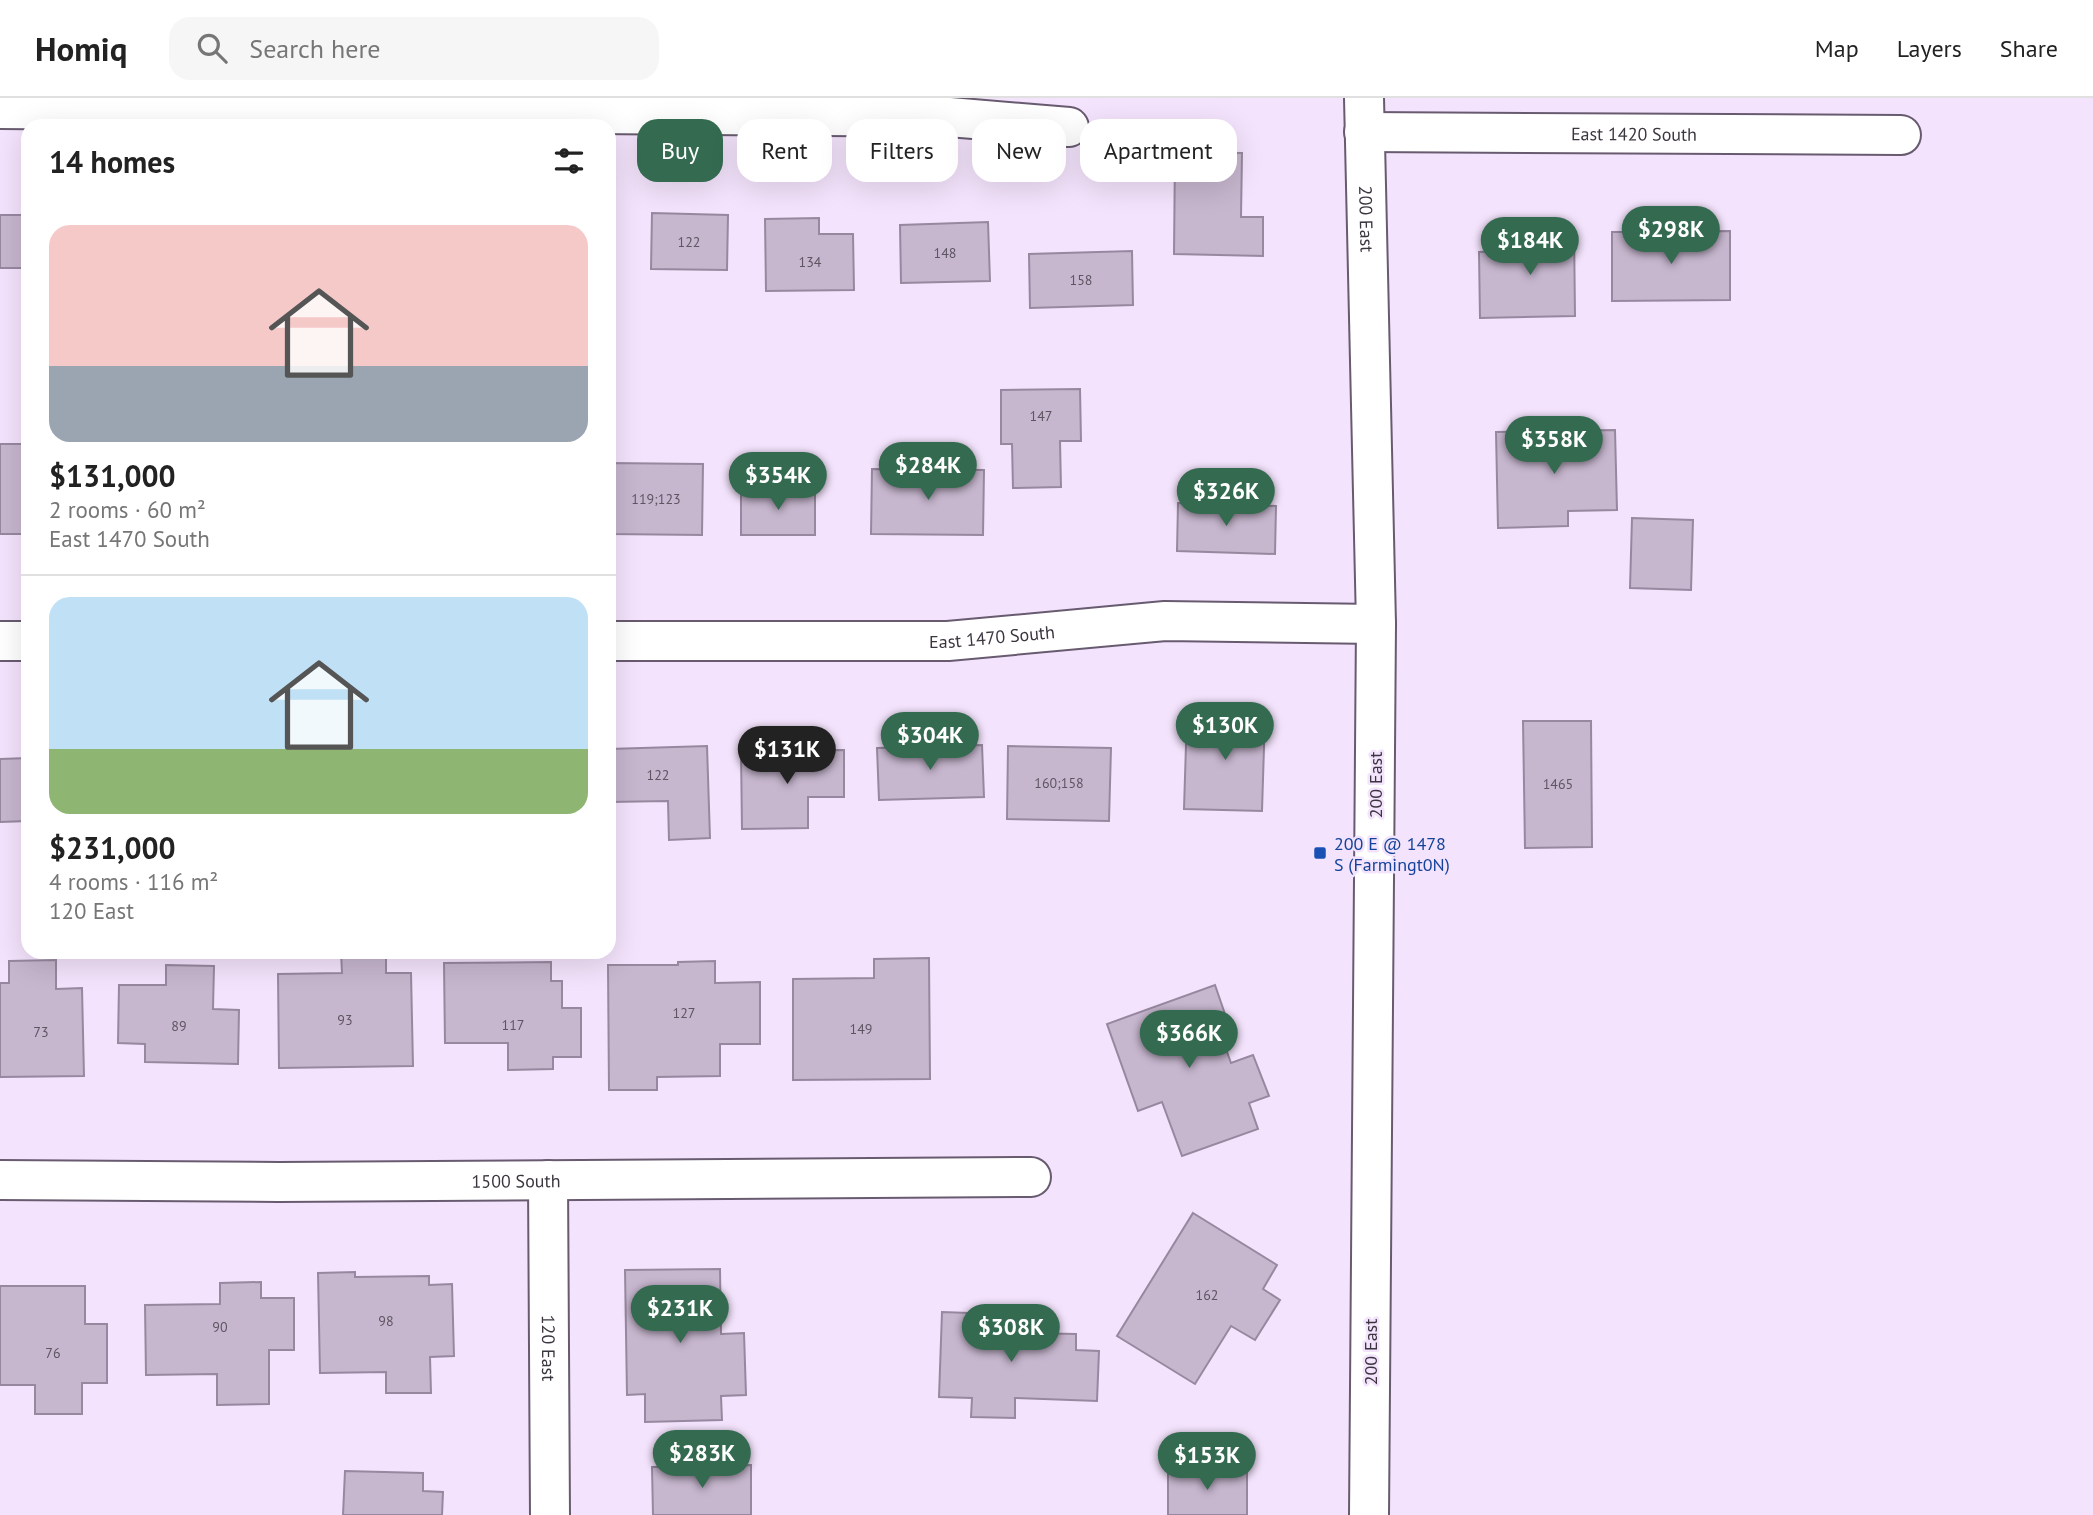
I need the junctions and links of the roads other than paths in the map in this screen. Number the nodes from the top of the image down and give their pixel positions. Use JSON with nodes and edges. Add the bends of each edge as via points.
{"nodes":[{"id":1,"x":949,"y":107,"type":"edge"},
{"id":2,"x":0,"y":109,"type":"edge"},
{"id":3,"x":1364,"y":115,"type":"edge"},
{"id":4,"x":1069,"y":127,"type":"dead end"},
{"id":5,"x":1901,"y":135,"type":"dead end"},
{"id":6,"x":1376,"y":624,"type":"junction"},
{"id":7,"x":0,"y":641,"type":"edge"},
{"id":8,"x":21,"y":641,"type":"edge"},
{"id":9,"x":616,"y":641,"type":"edge"},
{"id":10,"x":1031,"y":1177,"type":"dead end"},
{"id":11,"x":0,"y":1180,"type":"edge"},
{"id":12,"x":548,"y":1180,"type":"junction"},
{"id":13,"x":550,"y":1515,"type":"edge"},
{"id":14,"x":1369,"y":1515,"type":"edge"}],
"edges":[{"from":1,"to":2,"type":"street"},
{"from":1,"to":4,"type":"street"},
{"from":3,"to":5,"type":"street","name":"East 1420 South"},
{"from":3,"to":6,"type":"street","name":"200 East"},
{"from":6,"to":9,"type":"street","name":"East 1470 South","via":[[1165,621],[948,641]]},
{"from":6,"to":14,"type":"street","name":"200 East"},
{"from":7,"to":8,"type":"street"},
{"from":10,"to":12,"type":"street","name":"1500 South"},
{"from":11,"to":12,"type":"street","name":"1500 South"},
{"from":12,"to":13,"type":"street","name":"120 East"}]}
